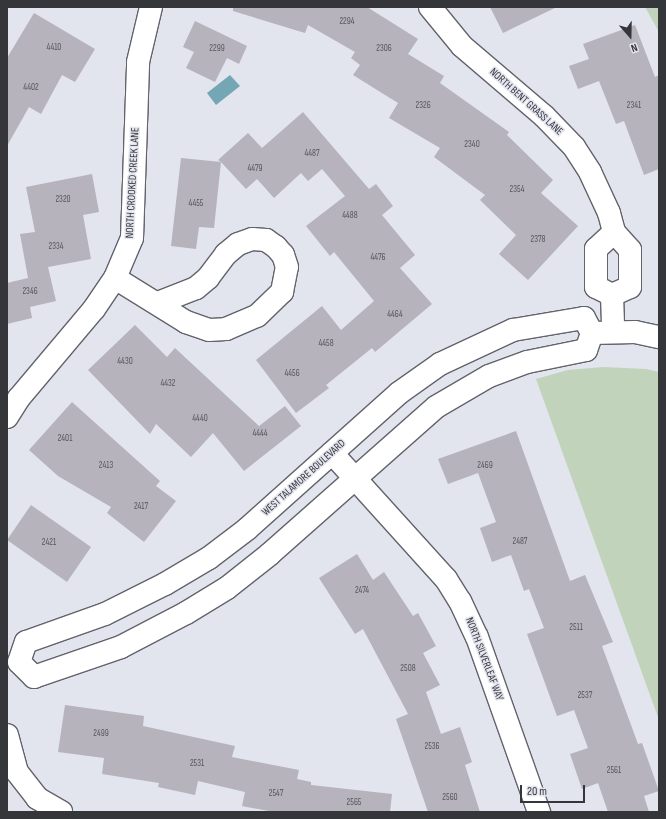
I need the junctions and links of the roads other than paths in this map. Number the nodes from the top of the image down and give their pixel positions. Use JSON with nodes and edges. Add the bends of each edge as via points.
{"nodes":[{"id":1,"x":151,"y":7,"type":"edge"},
{"id":2,"x":430,"y":7,"type":"edge"},
{"id":3,"x":614,"y":232,"type":"junction"},
{"id":4,"x":115,"y":278,"type":"junction"},
{"id":5,"x":612,"y":294,"type":"junction"},
{"id":6,"x":158,"y":303,"type":"junction"},
{"id":7,"x":602,"y":332,"type":"junction"},
{"id":8,"x":659,"y":336,"type":"edge"},
{"id":9,"x":7,"y":417,"type":"edge"},
{"id":10,"x":332,"y":453,"type":"junction"},
{"id":11,"x":355,"y":478,"type":"junction"},
{"id":12,"x":13,"y":663,"type":"edge"},
{"id":13,"x":7,"y":735,"type":"edge"},
{"id":14,"x":61,"y":812,"type":"edge"},
{"id":15,"x":539,"y":812,"type":"edge"}],
"edges":[{"from":1,"to":4,"type":"street","name":"NORTH CROOKED CREEK LANE","via":[[138,62],[132,238]]},
{"from":2,"to":3,"type":"street","name":"NORTH BENT GRASS LANE","via":[[462,46],[544,116],[574,147],[590,172],[609,213]]},
{"from":3,"to":5,"type":"street","via":[[596,249],[596,287]]},
{"from":3,"to":5,"type":"street","name":"NORTH BENT GRASS LANE","via":[[630,250],[630,287]]},
{"from":4,"to":6,"type":"street"},
{"from":4,"to":9,"type":"street","name":"NORTH CROOKED CREEK LANE","via":[[94,309],[19,398]]},
{"from":5,"to":7,"type":"street"},
{"from":6,"to":6,"type":"street","via":[[186,322],[209,330],[226,330],[257,316],[282,292],[287,267],[283,255],[276,247],[266,240],[252,239],[238,244],[226,254],[208,278],[196,288]]},
{"from":7,"to":8,"type":"street","via":[[635,332]]},
{"from":7,"to":10,"type":"street","name":"WEST TALAMORE BOULEVARD","via":[[584,318],[513,330],[476,345],[440,364],[399,393]]},
{"from":7,"to":11,"type":"street","name":"WEST TALAMORE BOULEVARD","via":[[586,350],[527,362],[489,376],[464,389],[436,407]]},
{"from":10,"to":11,"type":"street","name":"NORTH SILVERLEAF WAY"},
{"from":10,"to":12,"type":"street","name":"WEST TALAMORE BOULEVARD","via":[[247,529],[209,558],[165,584],[105,614],[26,642]]},
{"from":11,"to":12,"type":"street","name":"WEST TALAMORE BOULEVARD","via":[[270,554],[227,588],[156,630],[121,647],[34,677]]},
{"from":11,"to":15,"type":"street","name":"NORTH SILVERLEAF WAY","via":[[446,579],[460,601],[477,637]]},
{"from":13,"to":14,"type":"street","via":[[17,772],[37,798]]}]}
